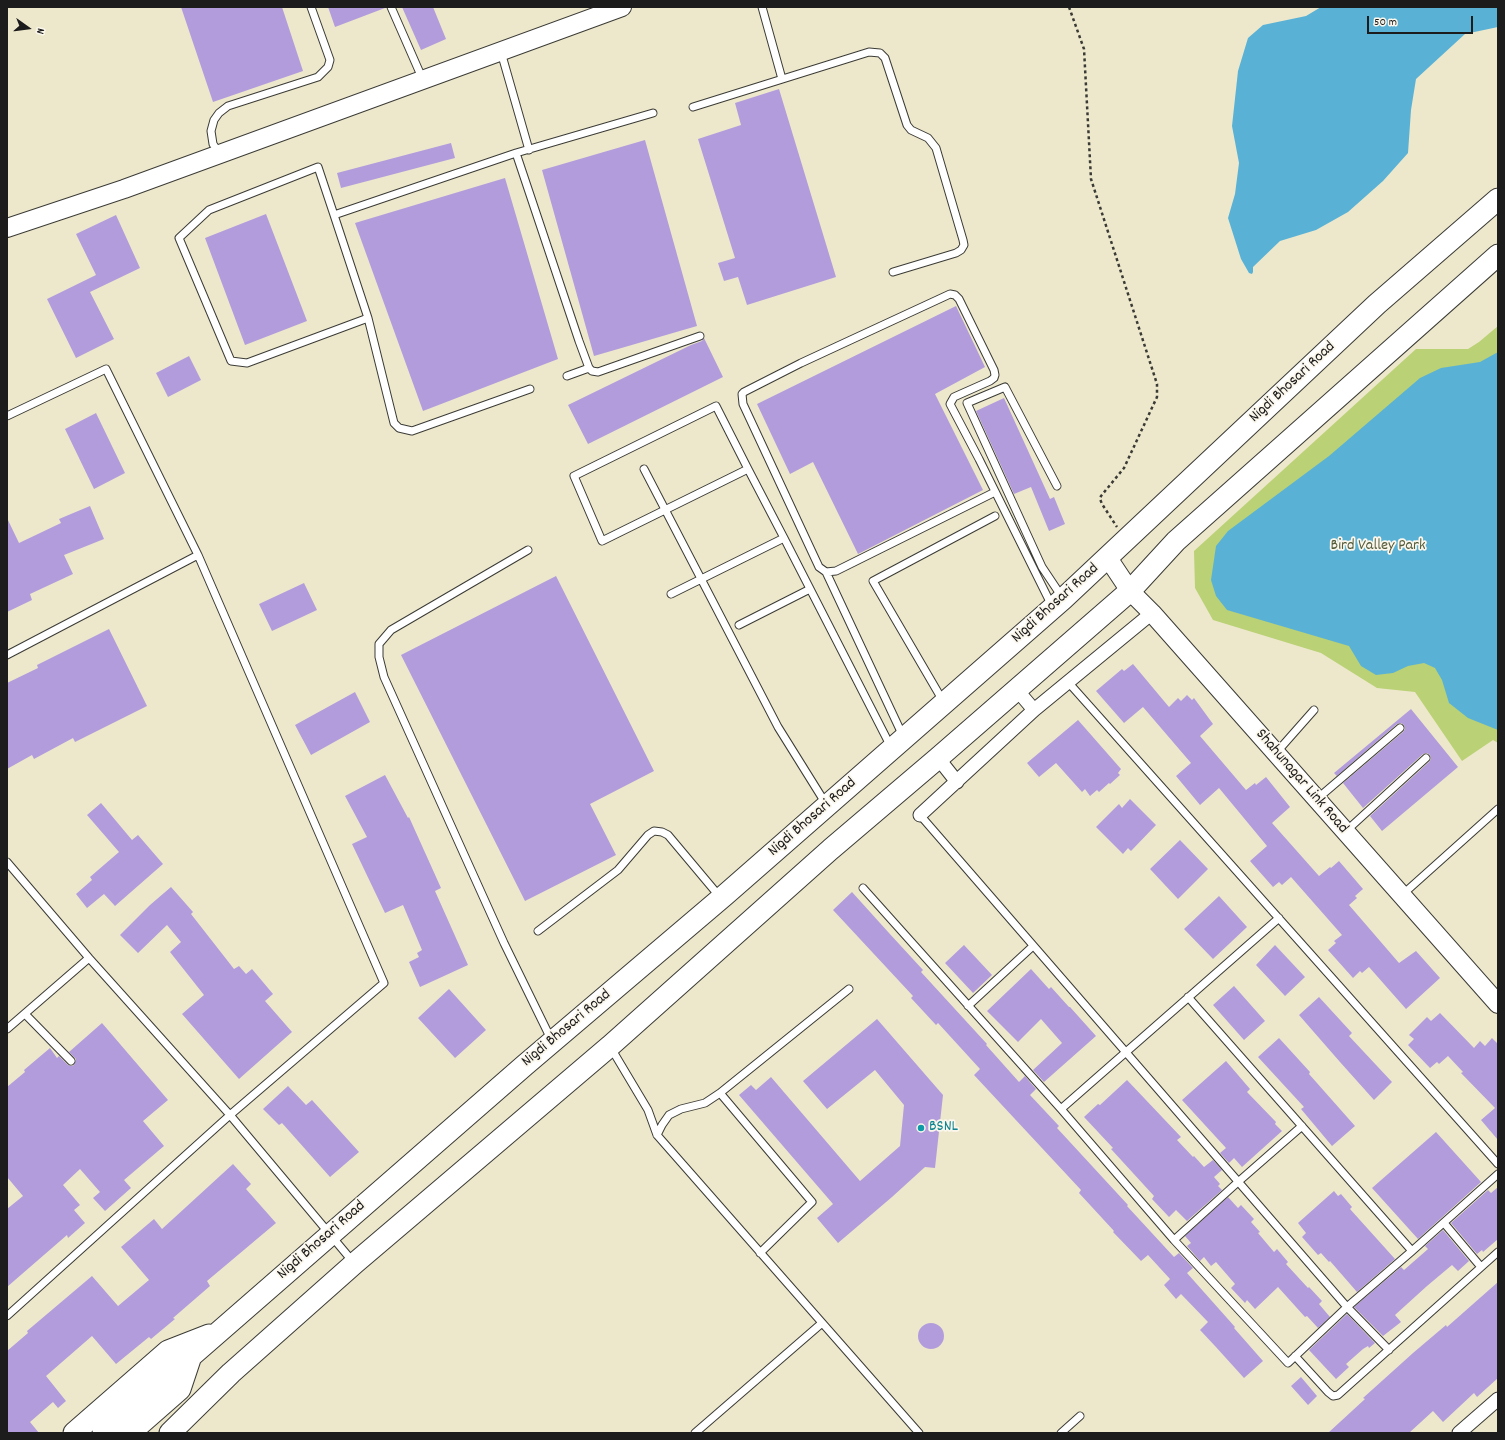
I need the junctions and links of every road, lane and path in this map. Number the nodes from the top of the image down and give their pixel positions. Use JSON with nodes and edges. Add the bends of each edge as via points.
{"nodes":[{"id":1,"x":311,"y":7,"type":"edge"},
{"id":2,"x":391,"y":7,"type":"edge"},
{"id":3,"x":622,"y":7,"type":"edge"},
{"id":4,"x":762,"y":7,"type":"edge"},
{"id":5,"x":1069,"y":7,"type":"edge"},
{"id":6,"x":501,"y":51,"type":"junction"},
{"id":7,"x":782,"y":79,"type":"junction"},
{"id":8,"x":423,"y":80,"type":"junction"},
{"id":9,"x":693,"y":107,"type":"dead end"},
{"id":10,"x":653,"y":113,"type":"dead end"},
{"id":11,"x":529,"y":150,"type":"junction"},
{"id":12,"x":516,"y":153,"type":"junction"},
{"id":13,"x":220,"y":154,"type":"junction"},
{"id":14,"x":1498,"y":199,"type":"edge"},
{"id":15,"x":334,"y":215,"type":"junction"},
{"id":16,"x":7,"y":228,"type":"edge"},
{"id":17,"x":1498,"y":255,"type":"edge"},
{"id":18,"x":893,"y":272,"type":"dead end"},
{"id":19,"x":368,"y":318,"type":"junction"},
{"id":20,"x":700,"y":336,"type":"dead end"},
{"id":21,"x":589,"y":368,"type":"junction"},
{"id":22,"x":567,"y":376,"type":"dead end"},
{"id":23,"x":530,"y":389,"type":"dead end"},
{"id":24,"x":7,"y":416,"type":"edge"},
{"id":25,"x":644,"y":469,"type":"dead end"},
{"id":26,"x":748,"y":469,"type":"junction"},
{"id":27,"x":1057,"y":486,"type":"dead end"},
{"id":28,"x":995,"y":492,"type":"junction"},
{"id":29,"x":665,"y":510,"type":"junction"},
{"id":30,"x":995,"y":516,"type":"dead end"},
{"id":31,"x":784,"y":538,"type":"junction"},
{"id":32,"x":1126,"y":540,"type":"junction"},
{"id":33,"x":528,"y":550,"type":"dead end"},
{"id":34,"x":198,"y":555,"type":"junction"},
{"id":35,"x":1108,"y":558,"type":"junction"},
{"id":36,"x":826,"y":572,"type":"junction"},
{"id":37,"x":701,"y":579,"type":"junction"},
{"id":38,"x":810,"y":589,"type":"junction"},
{"id":39,"x":1130,"y":591,"type":"junction"},
{"id":40,"x":671,"y":594,"type":"dead end"},
{"id":41,"x":1058,"y":603,"type":"junction"},
{"id":42,"x":1152,"y":613,"type":"junction"},
{"id":43,"x":739,"y":625,"type":"dead end"},
{"id":44,"x":7,"y":655,"type":"edge"},
{"id":45,"x":1068,"y":682,"type":"junction"},
{"id":46,"x":1016,"y":690,"type":"junction"},
{"id":47,"x":944,"y":703,"type":"junction"},
{"id":48,"x":1034,"y":710,"type":"junction"},
{"id":49,"x":1314,"y":710,"type":"dead end"},
{"id":50,"x":1400,"y":728,"type":"dead end"},
{"id":51,"x":898,"y":744,"type":"junction"},
{"id":52,"x":1276,"y":753,"type":"junction"},
{"id":53,"x":938,"y":758,"type":"junction"},
{"id":54,"x":1426,"y":758,"type":"dead end"},
{"id":55,"x":957,"y":782,"type":"junction"},
{"id":56,"x":1317,"y":800,"type":"junction"},
{"id":57,"x":827,"y":806,"type":"junction"},
{"id":58,"x":1498,"y":809,"type":"edge"},
{"id":59,"x":920,"y":815,"type":"joint"},
{"id":60,"x":1345,"y":832,"type":"junction"},
{"id":61,"x":7,"y":862,"type":"edge"},
{"id":62,"x":863,"y":888,"type":"dead end"},
{"id":63,"x":1402,"y":895,"type":"junction"},
{"id":64,"x":721,"y":898,"type":"junction"},
{"id":65,"x":1279,"y":918,"type":"junction"},
{"id":66,"x":538,"y":931,"type":"dead end"},
{"id":67,"x":1033,"y":946,"type":"junction"},
{"id":68,"x":89,"y":958,"type":"junction"},
{"id":69,"x":849,"y":989,"type":"dead end"},
{"id":70,"x":1188,"y":997,"type":"junction"},
{"id":71,"x":1498,"y":1004,"type":"edge"},
{"id":72,"x":968,"y":1006,"type":"junction"},
{"id":73,"x":26,"y":1014,"type":"junction"},
{"id":74,"x":7,"y":1029,"type":"edge"},
{"id":75,"x":552,"y":1042,"type":"junction"},
{"id":76,"x":610,"y":1046,"type":"junction"},
{"id":77,"x":1126,"y":1052,"type":"junction"},
{"id":78,"x":71,"y":1062,"type":"dead end"},
{"id":79,"x":720,"y":1093,"type":"junction"},
{"id":80,"x":1061,"y":1109,"type":"junction"},
{"id":81,"x":230,"y":1115,"type":"junction"},
{"id":82,"x":1302,"y":1126,"type":"junction"},
{"id":83,"x":657,"y":1135,"type":"junction"},
{"id":84,"x":1498,"y":1164,"type":"edge"},
{"id":85,"x":1498,"y":1174,"type":"edge"},
{"id":86,"x":1238,"y":1182,"type":"junction"},
{"id":87,"x":1444,"y":1223,"type":"junction"},
{"id":88,"x":330,"y":1234,"type":"junction"},
{"id":89,"x":1174,"y":1240,"type":"junction"},
{"id":90,"x":1412,"y":1252,"type":"junction"},
{"id":91,"x":1498,"y":1252,"type":"edge"},
{"id":92,"x":760,"y":1253,"type":"junction"},
{"id":93,"x":354,"y":1263,"type":"junction"},
{"id":94,"x":1481,"y":1267,"type":"junction"},
{"id":95,"x":1347,"y":1307,"type":"junction"},
{"id":96,"x":7,"y":1316,"type":"edge"},
{"id":97,"x":822,"y":1323,"type":"junction"},
{"id":98,"x":222,"y":1330,"type":"junction"},
{"id":99,"x":1389,"y":1350,"type":"junction"},
{"id":100,"x":1295,"y":1356,"type":"junction"},
{"id":101,"x":190,"y":1358,"type":"junction"},
{"id":102,"x":1498,"y":1399,"type":"edge"},
{"id":103,"x":1080,"y":1416,"type":"dead end"},
{"id":104,"x":182,"y":1426,"type":"edge"},
{"id":105,"x":74,"y":1433,"type":"edge"},
{"id":106,"x":103,"y":1433,"type":"edge"},
{"id":107,"x":130,"y":1433,"type":"edge"},
{"id":108,"x":170,"y":1433,"type":"edge"},
{"id":109,"x":695,"y":1433,"type":"edge"},
{"id":110,"x":919,"y":1433,"type":"edge"},
{"id":111,"x":1061,"y":1433,"type":"edge"},
{"id":112,"x":1460,"y":1433,"type":"edge"}],
"edges":[{"from":1,"to":13,"type":"lane","via":[[330,60],[328,67],[318,77],[228,106],[219,113],[211,130],[213,144]]},
{"from":2,"to":8,"type":"lane"},
{"from":3,"to":6,"type":"street"},
{"from":4,"to":7,"type":"lane"},
{"from":5,"to":32,"type":"path","via":[[1084,50],[1091,180],[1157,384],[1157,397],[1124,468],[1100,499]]},
{"from":6,"to":8,"type":"street"},
{"from":6,"to":11,"type":"lane"},
{"from":7,"to":9,"type":"lane"},
{"from":7,"to":18,"type":"lane","via":[[869,52],[880,53],[885,58],[907,125],[911,130],[928,138],[936,148],[964,245],[956,253]]},
{"from":8,"to":13,"type":"street"},
{"from":10,"to":11,"type":"lane"},
{"from":11,"to":12,"type":"lane"},
{"from":12,"to":15,"type":"lane"},
{"from":12,"to":21,"type":"lane"},
{"from":13,"to":16,"type":"street"},
{"from":14,"to":32,"type":"main road","name":"Nigdi Bhosari Road","via":[[1377,304]]},
{"from":15,"to":19,"type":"lane"},
{"from":15,"to":19,"type":"lane","via":[[318,167],[209,210],[179,238],[231,361],[247,363]]},
{"from":17,"to":39,"type":"main road","via":[[1176,541]]},
{"from":19,"to":23,"type":"lane","via":[[394,423],[398,428],[412,431]]},
{"from":20,"to":21,"type":"lane","via":[[598,372]]},
{"from":21,"to":22,"type":"lane"},
{"from":24,"to":34,"type":"lane","via":[[106,369]]},
{"from":25,"to":29,"type":"lane"},
{"from":26,"to":29,"type":"lane"},
{"from":26,"to":29,"type":"lane","via":[[716,406],[574,476],[602,541]]},
{"from":26,"to":31,"type":"lane"},
{"from":27,"to":41,"type":"lane","via":[[1005,387],[966,403]]},
{"from":28,"to":36,"type":"lane","via":[[836,571]]},
{"from":28,"to":36,"type":"lane","via":[[950,404],[954,397],[994,378],[995,374],[959,299],[950,294],[801,363],[742,394],[743,404],[819,567]]},
{"from":28,"to":41,"type":"lane"},
{"from":29,"to":37,"type":"lane"},
{"from":30,"to":47,"type":"lane","via":[[873,581]]},
{"from":31,"to":37,"type":"lane"},
{"from":31,"to":38,"type":"lane"},
{"from":32,"to":35,"type":"main road","name":"Nigdi Bhosari Road"},
{"from":33,"to":75,"type":"lane","via":[[391,630],[379,644],[379,657],[384,677]]},
{"from":34,"to":44,"type":"lane"},
{"from":34,"to":81,"type":"lane","via":[[384,983]]},
{"from":35,"to":39,"type":"street","name":"Shahunagar Link Road"},
{"from":35,"to":41,"type":"main road","name":"Nigdi Bhosari Road"},
{"from":36,"to":51,"type":"lane"},
{"from":37,"to":40,"type":"lane"},
{"from":37,"to":57,"type":"lane","via":[[778,727]]},
{"from":38,"to":43,"type":"lane"},
{"from":38,"to":51,"type":"lane"},
{"from":39,"to":42,"type":"street","name":"Shahunagar Link Road"},
{"from":39,"to":46,"type":"main road"},
{"from":41,"to":47,"type":"main road","name":"Nigdi Bhosari Road"},
{"from":42,"to":45,"type":"street"},
{"from":42,"to":52,"type":"street","name":"Shahunagar Link Road"},
{"from":45,"to":48,"type":"street"},
{"from":45,"to":65,"type":"lane"},
{"from":46,"to":48,"type":"street"},
{"from":46,"to":53,"type":"main road"},
{"from":47,"to":51,"type":"main road","name":"Nigdi Bhosari Road"},
{"from":48,"to":55,"type":"street"},
{"from":49,"to":52,"type":"lane"},
{"from":50,"to":56,"type":"lane"},
{"from":51,"to":57,"type":"main road","name":"Nigdi Bhosari Road"},
{"from":52,"to":56,"type":"street","name":"Shahunagar Link Road"},
{"from":53,"to":55,"type":"street"},
{"from":53,"to":76,"type":"main road","via":[[831,849]]},
{"from":54,"to":60,"type":"lane"},
{"from":55,"to":59,"type":"street"},
{"from":56,"to":60,"type":"street","name":"Shahunagar Link Road"},
{"from":57,"to":64,"type":"main road","name":"Nigdi Bhosari Road"},
{"from":58,"to":63,"type":"lane"},
{"from":59,"to":67,"type":"lane"},
{"from":60,"to":63,"type":"street","name":"Shahunagar Link Road"},
{"from":61,"to":68,"type":"lane"},
{"from":62,"to":72,"type":"lane"},
{"from":63,"to":71,"type":"street","name":"Shahunagar Link Road"},
{"from":64,"to":66,"type":"lane","via":[[668,835],[654,831],[618,870]]},
{"from":64,"to":75,"type":"main road","name":"Nigdi Bhosari Road"},
{"from":65,"to":70,"type":"lane"},
{"from":65,"to":84,"type":"lane"},
{"from":67,"to":72,"type":"lane"},
{"from":67,"to":77,"type":"lane"},
{"from":68,"to":73,"type":"lane"},
{"from":68,"to":81,"type":"lane"},
{"from":69,"to":79,"type":"lane"},
{"from":70,"to":77,"type":"lane"},
{"from":70,"to":82,"type":"lane"},
{"from":72,"to":80,"type":"lane"},
{"from":73,"to":74,"type":"lane"},
{"from":73,"to":78,"type":"lane"},
{"from":75,"to":88,"type":"main road","name":"Nigdi Bhosari Road"},
{"from":76,"to":83,"type":"lane","via":[[648,1110]]},
{"from":76,"to":93,"type":"main road"},
{"from":77,"to":80,"type":"lane"},
{"from":77,"to":86,"type":"lane"},
{"from":79,"to":83,"type":"lane","via":[[705,1104],[681,1109],[669,1115]]},
{"from":79,"to":92,"type":"lane","via":[[812,1202]]},
{"from":80,"to":89,"type":"lane"},
{"from":81,"to":88,"type":"lane"},
{"from":81,"to":96,"type":"lane"},
{"from":82,"to":86,"type":"lane"},
{"from":82,"to":90,"type":"lane"},
{"from":83,"to":92,"type":"lane"},
{"from":85,"to":87,"type":"lane"},
{"from":86,"to":89,"type":"lane"},
{"from":86,"to":95,"type":"lane"},
{"from":87,"to":90,"type":"lane"},
{"from":87,"to":94,"type":"lane"},
{"from":88,"to":93,"type":"lane"},
{"from":88,"to":98,"type":"main road","name":"Nigdi Bhosari Road"},
{"from":89,"to":100,"type":"lane","via":[[1288,1363]]},
{"from":90,"to":95,"type":"lane"},
{"from":91,"to":94,"type":"lane"},
{"from":92,"to":97,"type":"lane"},
{"from":93,"to":104,"type":"main road","via":[[231,1373]]},
{"from":94,"to":99,"type":"lane"},
{"from":95,"to":99,"type":"lane"},
{"from":95,"to":100,"type":"lane"},
{"from":97,"to":109,"type":"lane"},
{"from":97,"to":110,"type":"lane"},
{"from":98,"to":101,"type":"main road","name":"Nigdi Bhosari Road"},
{"from":98,"to":105,"type":"main road","via":[[168,1351]]},
{"from":99,"to":100,"type":"lane","via":[[1338,1395],[1333,1396]]},
{"from":101,"to":106,"type":"main road","name":"Nigdi Bhosari Road"},
{"from":101,"to":107,"type":"main road","via":[[180,1389]]},
{"from":102,"to":112,"type":"street"},
{"from":103,"to":111,"type":"lane"},
{"from":104,"to":108,"type":"main road"}]}
